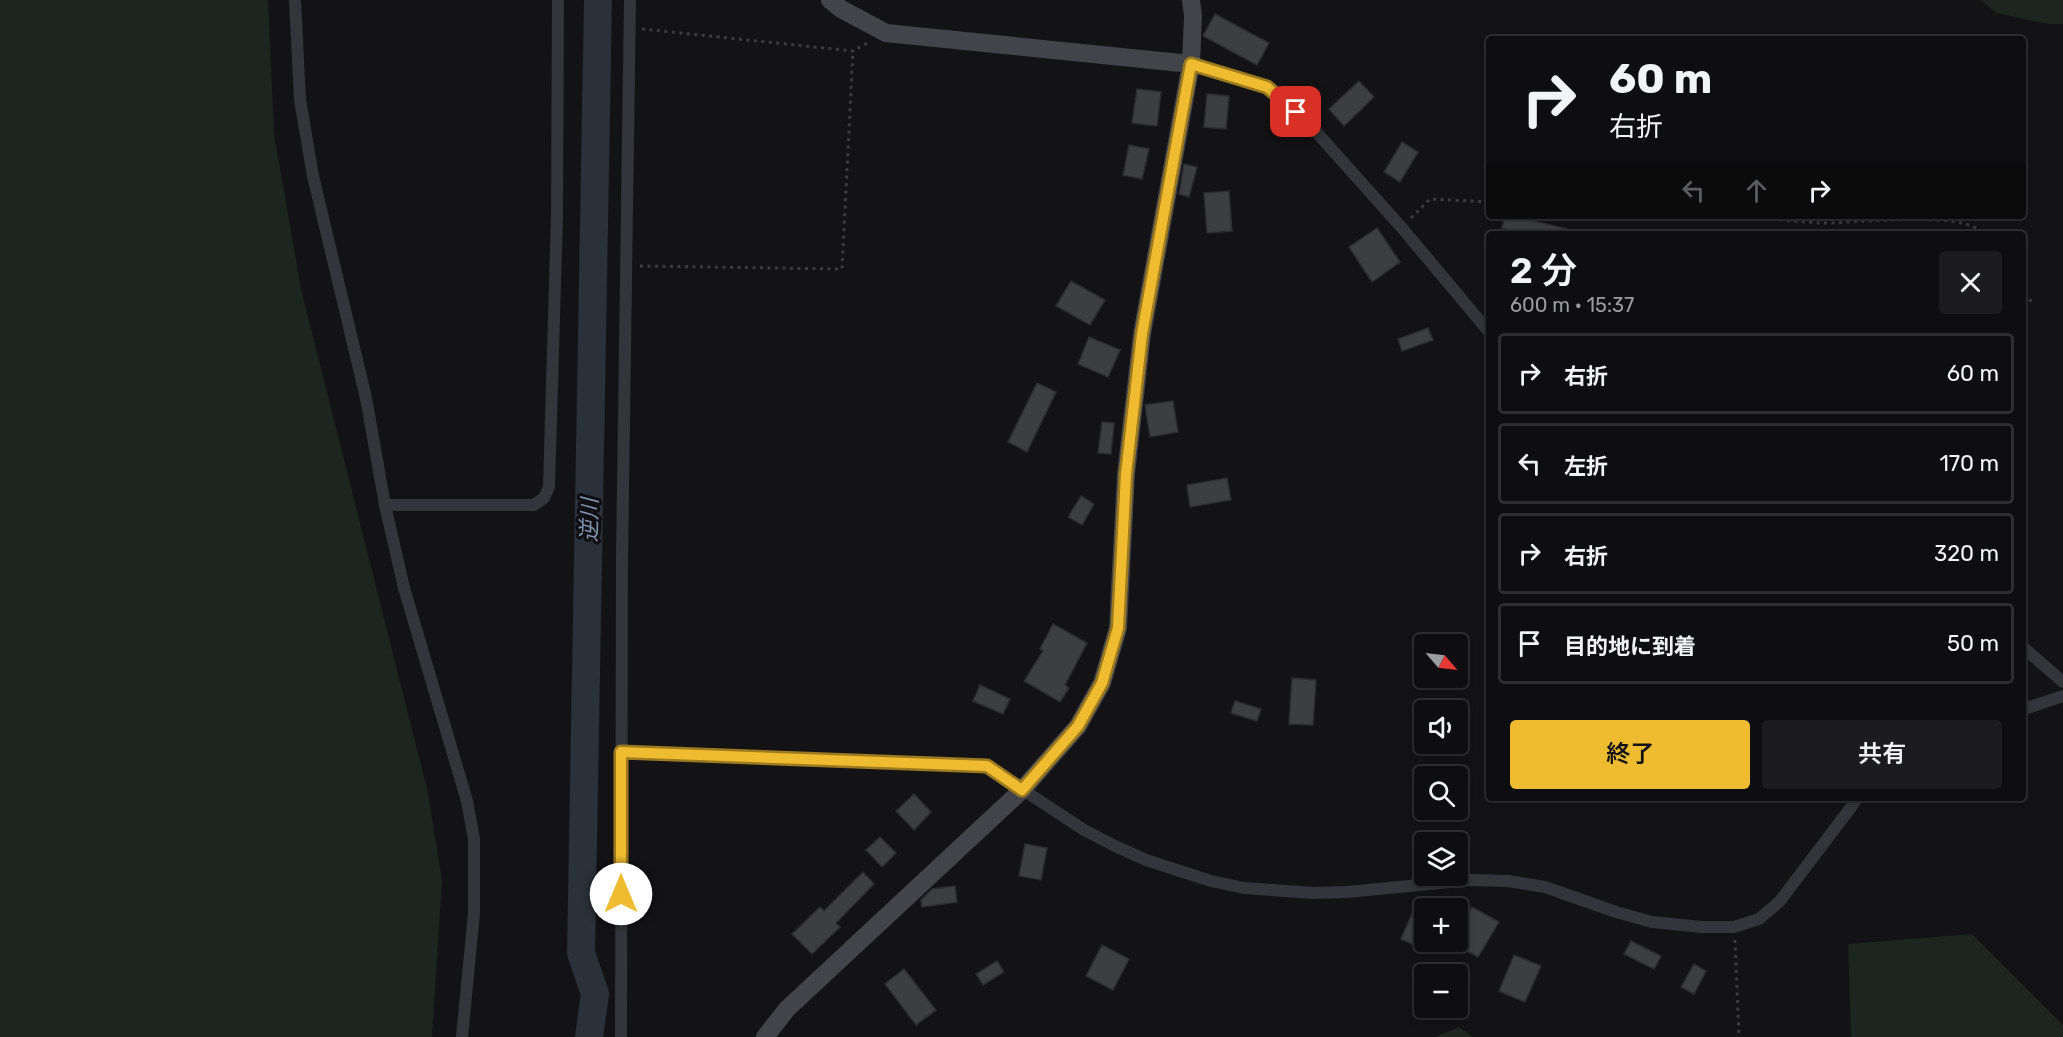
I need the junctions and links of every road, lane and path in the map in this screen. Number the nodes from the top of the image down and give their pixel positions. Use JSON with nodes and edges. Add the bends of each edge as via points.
{"nodes":[{"id":1,"x":295,"y":0,"type":"edge"},
{"id":2,"x":558,"y":0,"type":"edge"},
{"id":3,"x":630,"y":0,"type":"edge"},
{"id":4,"x":830,"y":0,"type":"edge"},
{"id":5,"x":1191,"y":0,"type":"edge"},
{"id":6,"x":629,"y":27,"type":"junction"},
{"id":7,"x":1191,"y":64,"type":"junction"},
{"id":8,"x":1486,"y":202,"type":"edge"},
{"id":9,"x":1775,"y":219,"type":"edge"},
{"id":10,"x":1926,"y":219,"type":"edge"},
{"id":11,"x":1926,"y":219,"type":"edge"},
{"id":12,"x":1402,"y":228,"type":"junction"},
{"id":13,"x":1980,"y":231,"type":"edge"},
{"id":14,"x":626,"y":265,"type":"junction"},
{"id":15,"x":2026,"y":296,"type":"edge"},
{"id":16,"x":2033,"y":303,"type":"dead end"},
{"id":17,"x":1486,"y":328,"type":"edge"},
{"id":18,"x":385,"y":505,"type":"junction"},
{"id":19,"x":2026,"y":650,"type":"edge"},
{"id":20,"x":2063,"y":682,"type":"edge"},
{"id":21,"x":2063,"y":696,"type":"edge"},
{"id":22,"x":2026,"y":708,"type":"edge"},
{"id":23,"x":621,"y":752,"type":"junction"},
{"id":24,"x":1022,"y":790,"type":"junction"},
{"id":25,"x":1856,"y":801,"type":"edge"},
{"id":26,"x":1734,"y":927,"type":"junction"},
{"id":27,"x":462,"y":1037,"type":"edge"},
{"id":28,"x":621,"y":1037,"type":"edge"},
{"id":29,"x":765,"y":1037,"type":"edge"},
{"id":30,"x":1739,"y":1037,"type":"edge"}],
"edges":[{"from":1,"to":18,"type":"street","via":[[300,99],[313,176],[366,398]]},
{"from":2,"to":18,"type":"street","via":[[549,487],[544,498],[527,506]]},
{"from":3,"to":6,"type":"street"},
{"from":4,"to":7,"type":"street","via":[[886,33]]},
{"from":5,"to":7,"type":"street"},
{"from":6,"to":14,"type":"street"},
{"from":6,"to":14,"type":"path","via":[[853,51],[842,269]]},
{"from":7,"to":12,"type":"street","via":[[1267,87],[1310,125]]},
{"from":7,"to":24,"type":"street","via":[[1142,334],[1126,474],[1118,628],[1102,683],[1078,726]]},
{"from":8,"to":12,"type":"path","via":[[1430,199]]},
{"from":9,"to":10,"type":"path","via":[[1819,223]]},
{"from":11,"to":13,"type":"path","via":[[1974,225]]},
{"from":12,"to":17,"type":"street"},
{"from":14,"to":23,"type":"street"},
{"from":15,"to":16,"type":"path"},
{"from":18,"to":27,"type":"street","via":[[404,588],[467,801],[474,839],[474,913]]},
{"from":19,"to":20,"type":"street"},
{"from":21,"to":22,"type":"street"},
{"from":23,"to":24,"type":"street","via":[[987,766]]},
{"from":23,"to":28,"type":"street"},
{"from":24,"to":26,"type":"street","via":[[1084,830],[1146,860],[1244,888],[1313,894],[1471,880],[1508,881],[1545,887],[1652,922]]},
{"from":24,"to":29,"type":"street","via":[[786,1009]]},
{"from":25,"to":26,"type":"street","via":[[1780,901],[1759,919]]},
{"from":26,"to":30,"type":"path"}]}
